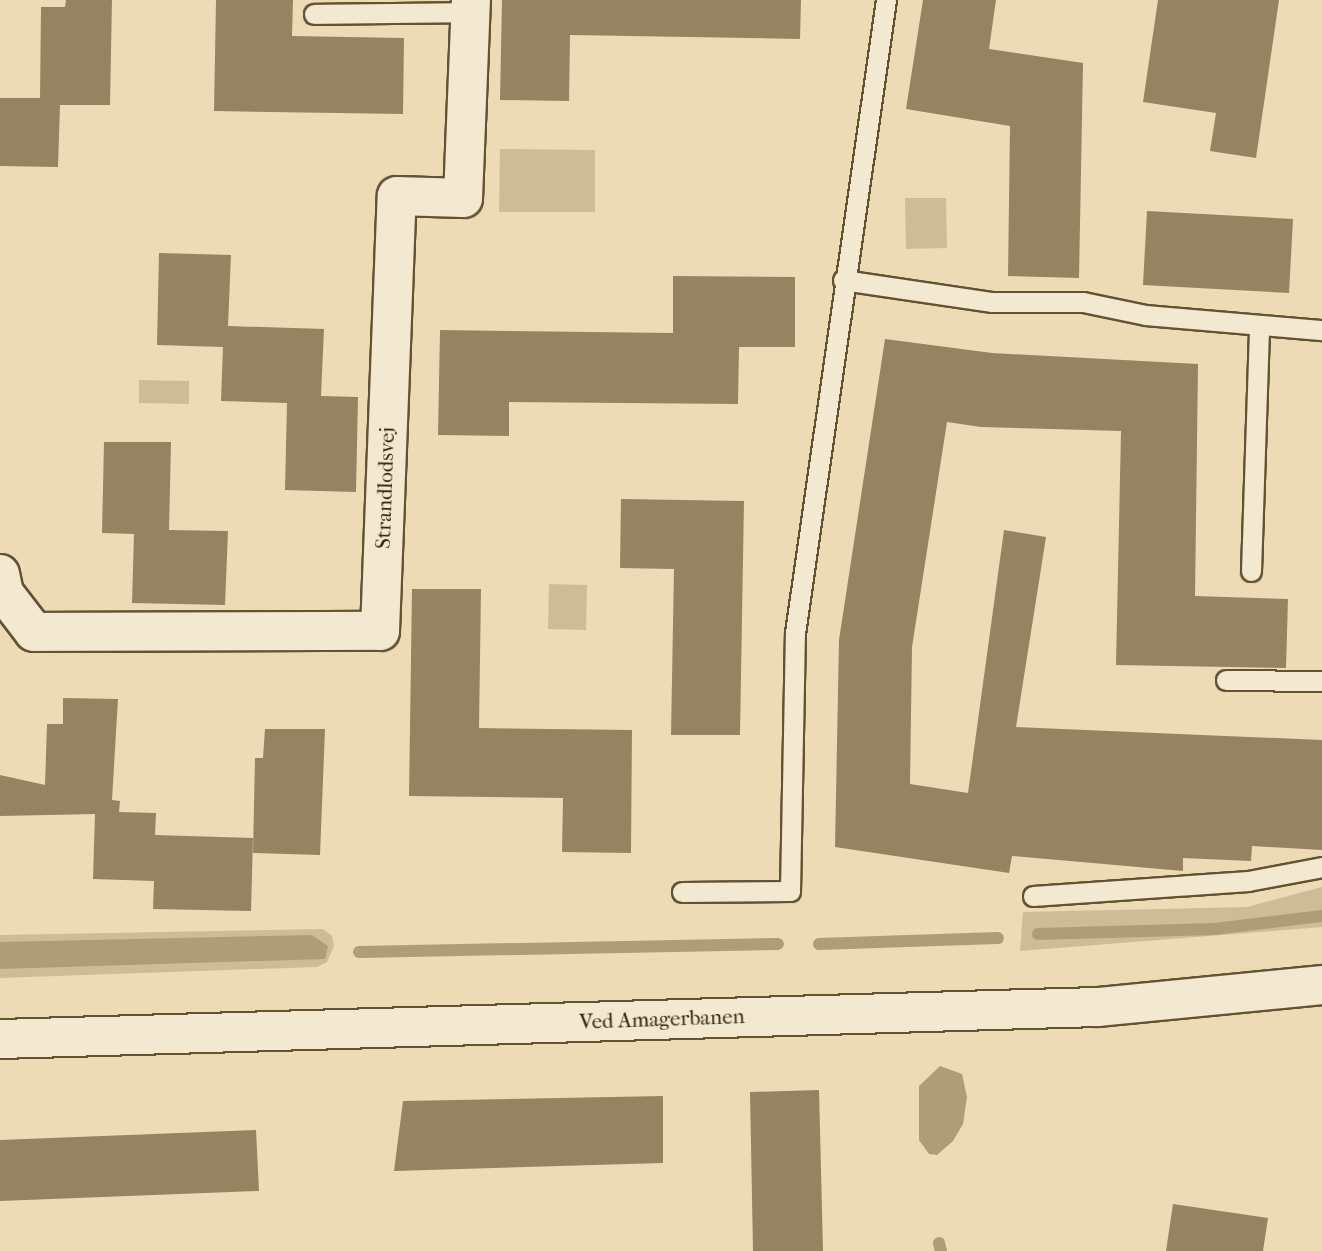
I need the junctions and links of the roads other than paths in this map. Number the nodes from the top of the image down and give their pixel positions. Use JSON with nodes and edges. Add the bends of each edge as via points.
{"nodes":[{"id":1,"x":886,"y":0,"type":"edge"},
{"id":2,"x":471,"y":6,"type":"edge"},
{"id":3,"x":314,"y":14,"type":"dead end"},
{"id":4,"x":842,"y":280,"type":"junction"},
{"id":5,"x":1259,"y":325,"type":"junction"},
{"id":6,"x":1322,"y":330,"type":"edge"},
{"id":7,"x":1251,"y":571,"type":"dead end"},
{"id":8,"x":0,"y":574,"type":"edge"},
{"id":9,"x":1226,"y":680,"type":"dead end"},
{"id":10,"x":1322,"y":681,"type":"edge"},
{"id":11,"x":1322,"y":867,"type":"edge"},
{"id":12,"x":682,"y":892,"type":"dead end"},
{"id":13,"x":1032,"y":896,"type":"dead end"},
{"id":14,"x":1322,"y":985,"type":"edge"},
{"id":15,"x":0,"y":1040,"type":"edge"}],
"edges":[{"from":1,"to":4,"type":"lane"},
{"from":2,"to":3,"type":"lane"},
{"from":2,"to":8,"type":"street","name":"Strandlodsvej","via":[[463,198],[397,196],[380,631],[34,632],[4,593]]},
{"from":4,"to":5,"type":"lane","via":[[992,302],[1083,302],[1146,315]]},
{"from":4,"to":12,"type":"lane","via":[[795,633],[790,891]]},
{"from":5,"to":6,"type":"lane"},
{"from":5,"to":7,"type":"lane"},
{"from":9,"to":10,"type":"lane"},
{"from":11,"to":13,"type":"lane","via":[[1248,881]]},
{"from":14,"to":15,"type":"street","name":"Ved Amagerbanen","via":[[1098,1007]]}]}
